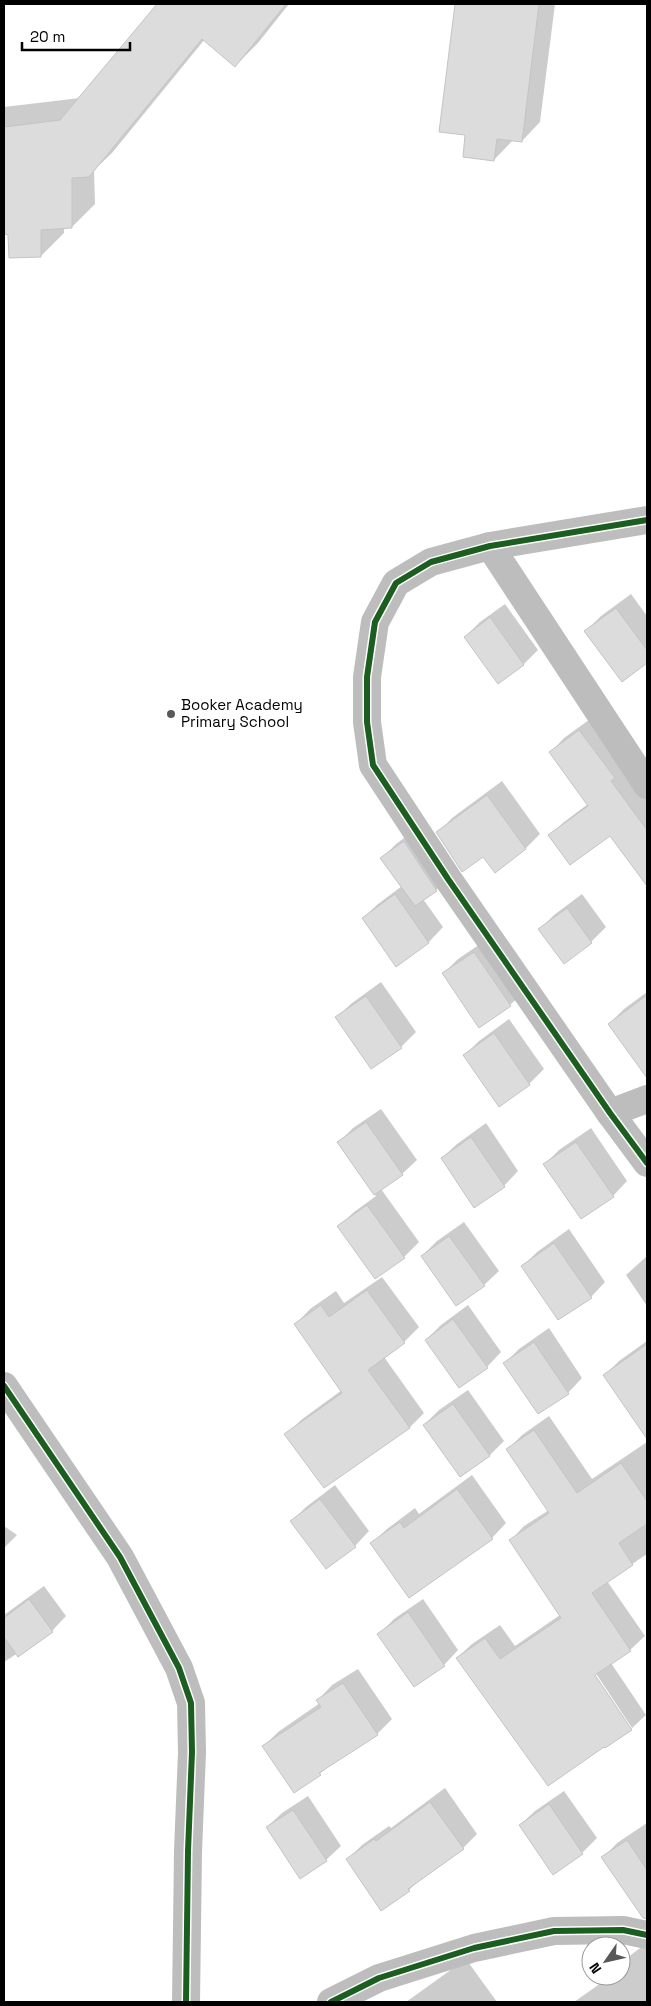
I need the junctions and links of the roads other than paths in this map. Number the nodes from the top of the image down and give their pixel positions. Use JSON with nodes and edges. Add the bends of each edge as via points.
{"nodes":[{"id":1,"x":647,"y":520,"type":"edge"},
{"id":2,"x":490,"y":546,"type":"junction"},
{"id":3,"x":647,"y":786,"type":"edge"},
{"id":4,"x":647,"y":1100,"type":"edge"},
{"id":5,"x":610,"y":1113,"type":"junction"},
{"id":6,"x":647,"y":1163,"type":"edge"},
{"id":7,"x":4,"y":1386,"type":"edge"},
{"id":8,"x":647,"y":1935,"type":"edge"},
{"id":9,"x":186,"y":2002,"type":"edge"},
{"id":10,"x":331,"y":2002,"type":"edge"}],
"edges":[{"from":1,"to":2,"type":"street"},
{"from":2,"to":3,"type":"street"},
{"from":2,"to":5,"type":"street","via":[[431,562],[396,583],[392,590],[375,622],[367,677],[367,722],[373,765]]},
{"from":4,"to":5,"type":"street"},
{"from":5,"to":6,"type":"street"},
{"from":7,"to":9,"type":"street","via":[[120,1557],[179,1668],[191,1703]]},
{"from":8,"to":10,"type":"street","via":[[623,1930],[554,1931],[474,1948],[379,1978]]}]}
